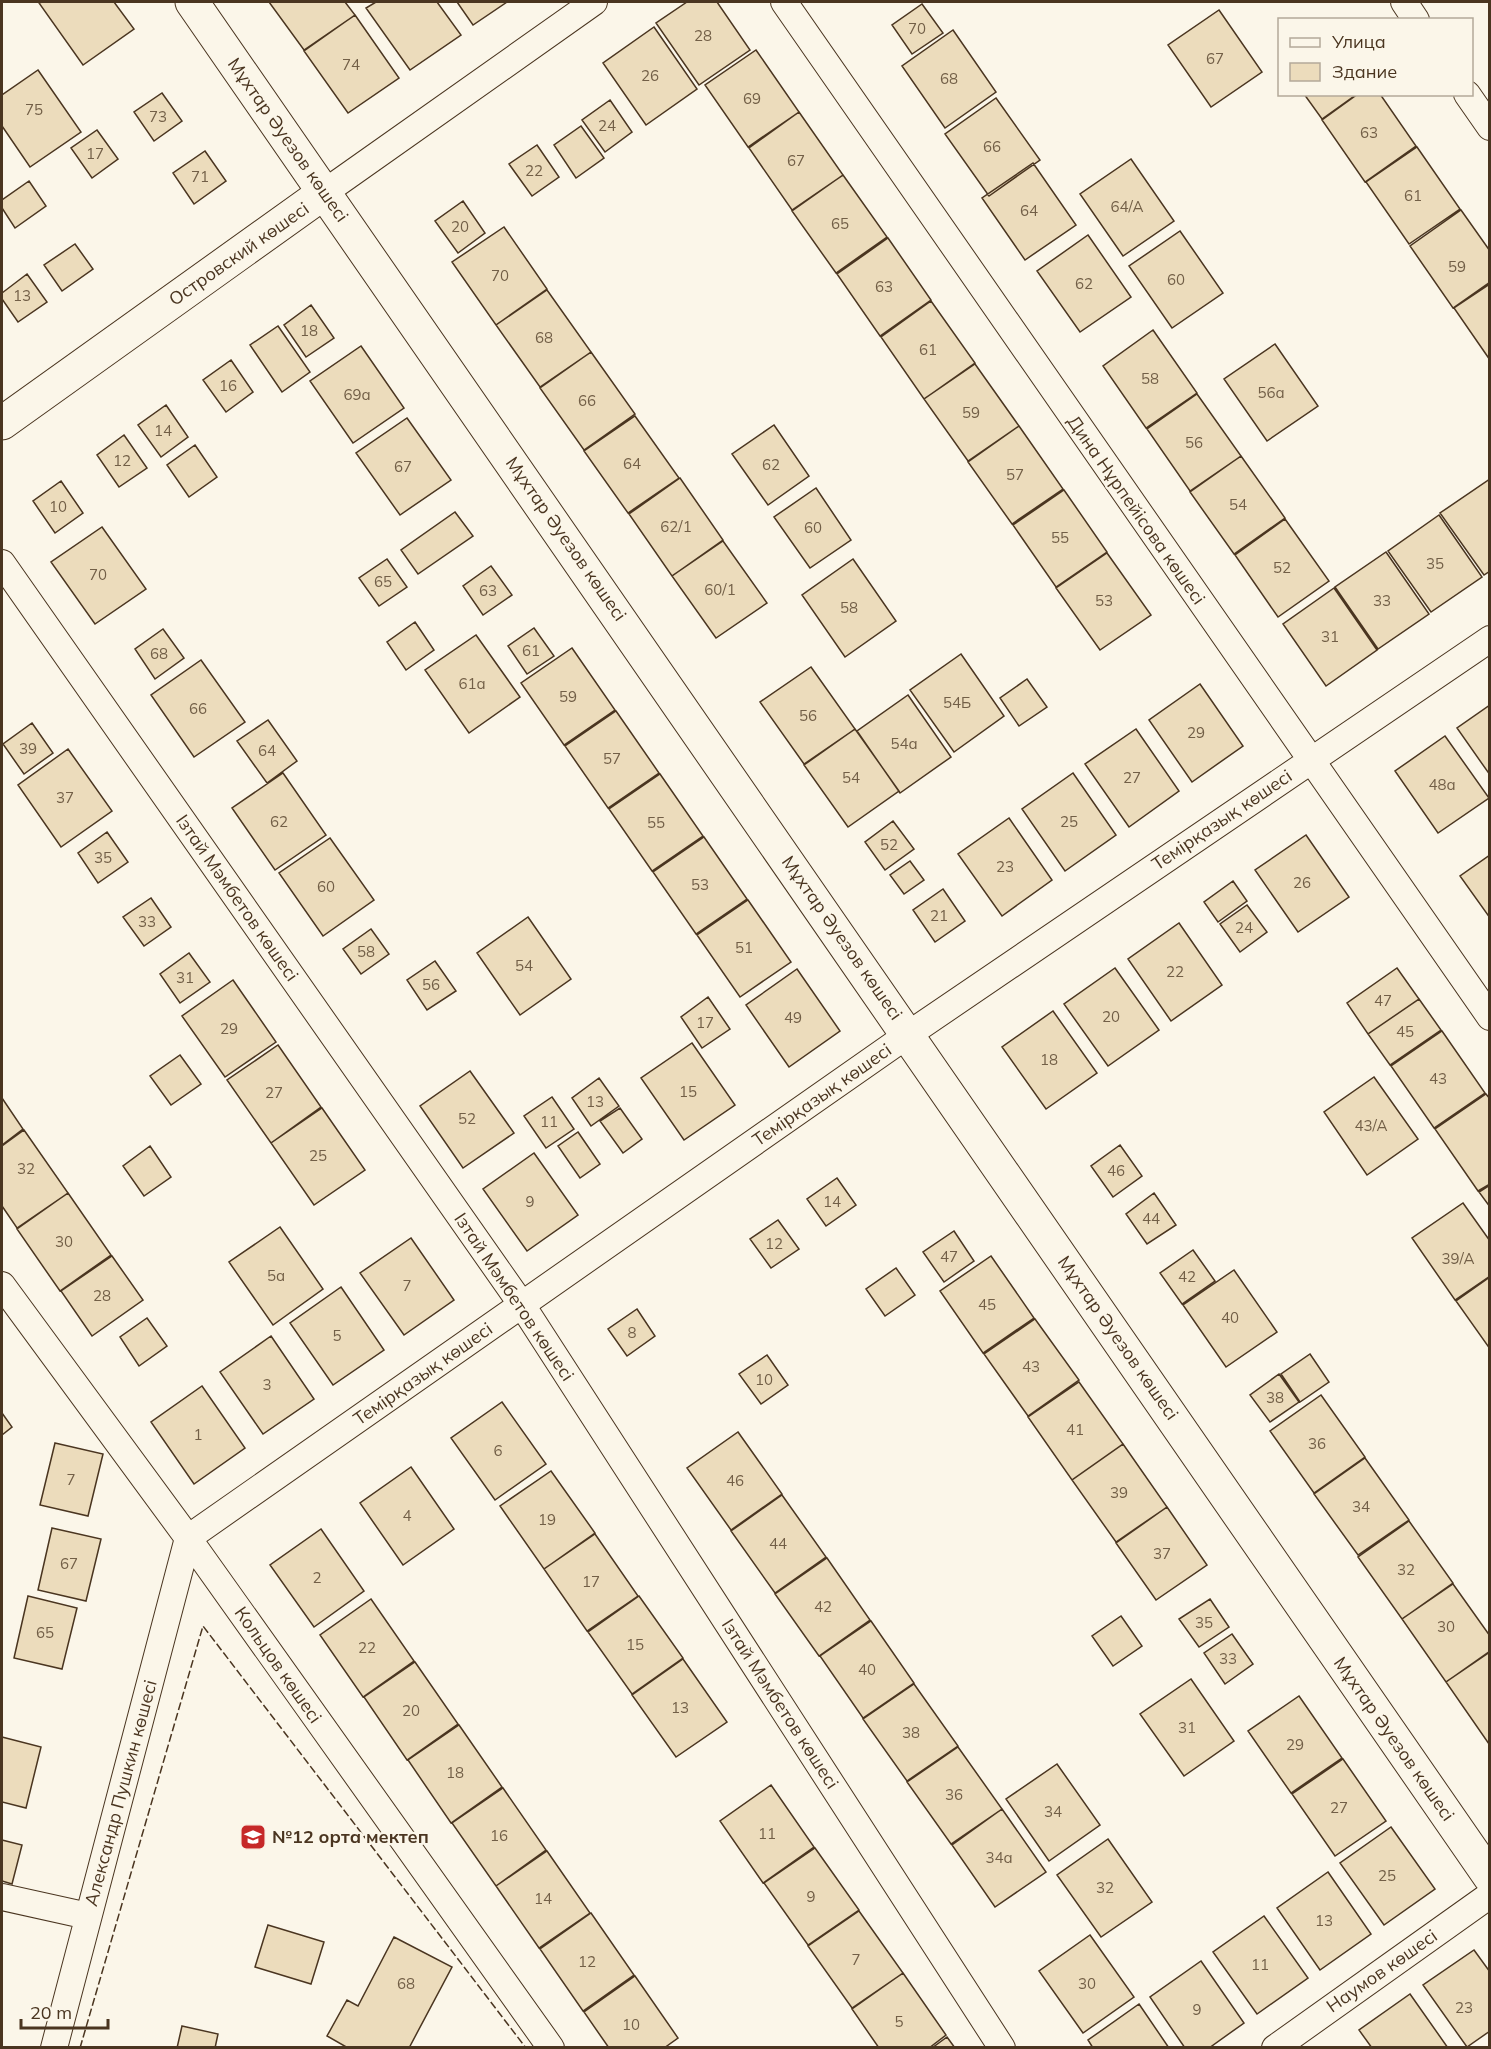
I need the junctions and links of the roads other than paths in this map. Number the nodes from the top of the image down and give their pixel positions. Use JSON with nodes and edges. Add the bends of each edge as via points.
{"nodes":[{"id":1,"x":192,"y":2,"type":"edge"},
{"id":2,"x":594,"y":2,"type":"edge"},
{"id":3,"x":784,"y":2,"type":"edge"},
{"id":4,"x":1404,"y":2,"type":"edge"},
{"id":5,"x":1415,"y":18,"type":"edge"},
{"id":6,"x":1468,"y":96,"type":"edge"},
{"id":7,"x":1490,"y":127,"type":"edge"},
{"id":8,"x":325,"y":192,"type":"junction"},
{"id":9,"x":2,"y":423,"type":"edge"},
{"id":10,"x":2,"y":563,"type":"edge"},
{"id":11,"x":1490,"y":639,"type":"edge"},
{"id":12,"x":1310,"y":760,"type":"junction"},
{"id":13,"x":1490,"y":1017,"type":"edge"},
{"id":14,"x":909,"y":1034,"type":"junction"},
{"id":15,"x":2,"y":1285,"type":"edge"},
{"id":16,"x":522,"y":1305,"type":"junction"},
{"id":17,"x":188,"y":1538,"type":"junction"},
{"id":18,"x":1490,"y":1877,"type":"edge"},
{"id":19,"x":1490,"y":1895,"type":"edge"},
{"id":20,"x":2,"y":1897,"type":"edge"},
{"id":21,"x":88,"y":1916,"type":"junction"},
{"id":22,"x":54,"y":2048,"type":"edge"},
{"id":23,"x":550,"y":2048,"type":"edge"},
{"id":24,"x":1002,"y":2048,"type":"edge"},
{"id":25,"x":1275,"y":2048,"type":"edge"}],
"edges":[{"from":1,"to":8,"type":"street","name":"Мұхтар Әуезов көшесі"},
{"from":2,"to":8,"type":"street","name":"Островский көшесі"},
{"from":3,"to":12,"type":"street","name":"Дина Нұрпейісова көшесі"},
{"from":4,"to":5,"type":"street"},
{"from":6,"to":7,"type":"street"},
{"from":8,"to":9,"type":"street","name":"Островский көшесі"},
{"from":8,"to":14,"type":"street","name":"Мұхтар Әуезов көшесі"},
{"from":10,"to":16,"type":"street","name":"Ізтай Мәмбетов көшесі"},
{"from":11,"to":12,"type":"street","name":"Темірқазық көшесі"},
{"from":12,"to":13,"type":"street","name":"Дина Нұрпейісова көшесі"},
{"from":12,"to":14,"type":"street","name":"Темірқазық көшесі"},
{"from":14,"to":16,"type":"street","name":"Темірқазық көшесі"},
{"from":14,"to":18,"type":"street","name":"Мұхтар Әуезов көшесі"},
{"from":15,"to":17,"type":"street","name":"Кольцов көшесі"},
{"from":16,"to":17,"type":"street","name":"Темірқазық көшесі"},
{"from":16,"to":24,"type":"street","name":"Ізтай Мәмбетов көшесі"},
{"from":17,"to":21,"type":"street","name":"Александр Пушкин көшесі"},
{"from":17,"to":23,"type":"street","name":"Кольцов көшесі"},
{"from":19,"to":25,"type":"street","name":"Наумов көшесі"},
{"from":20,"to":21,"type":"street"},
{"from":21,"to":22,"type":"street","name":"Александр Пушкин көшесі"}]}
